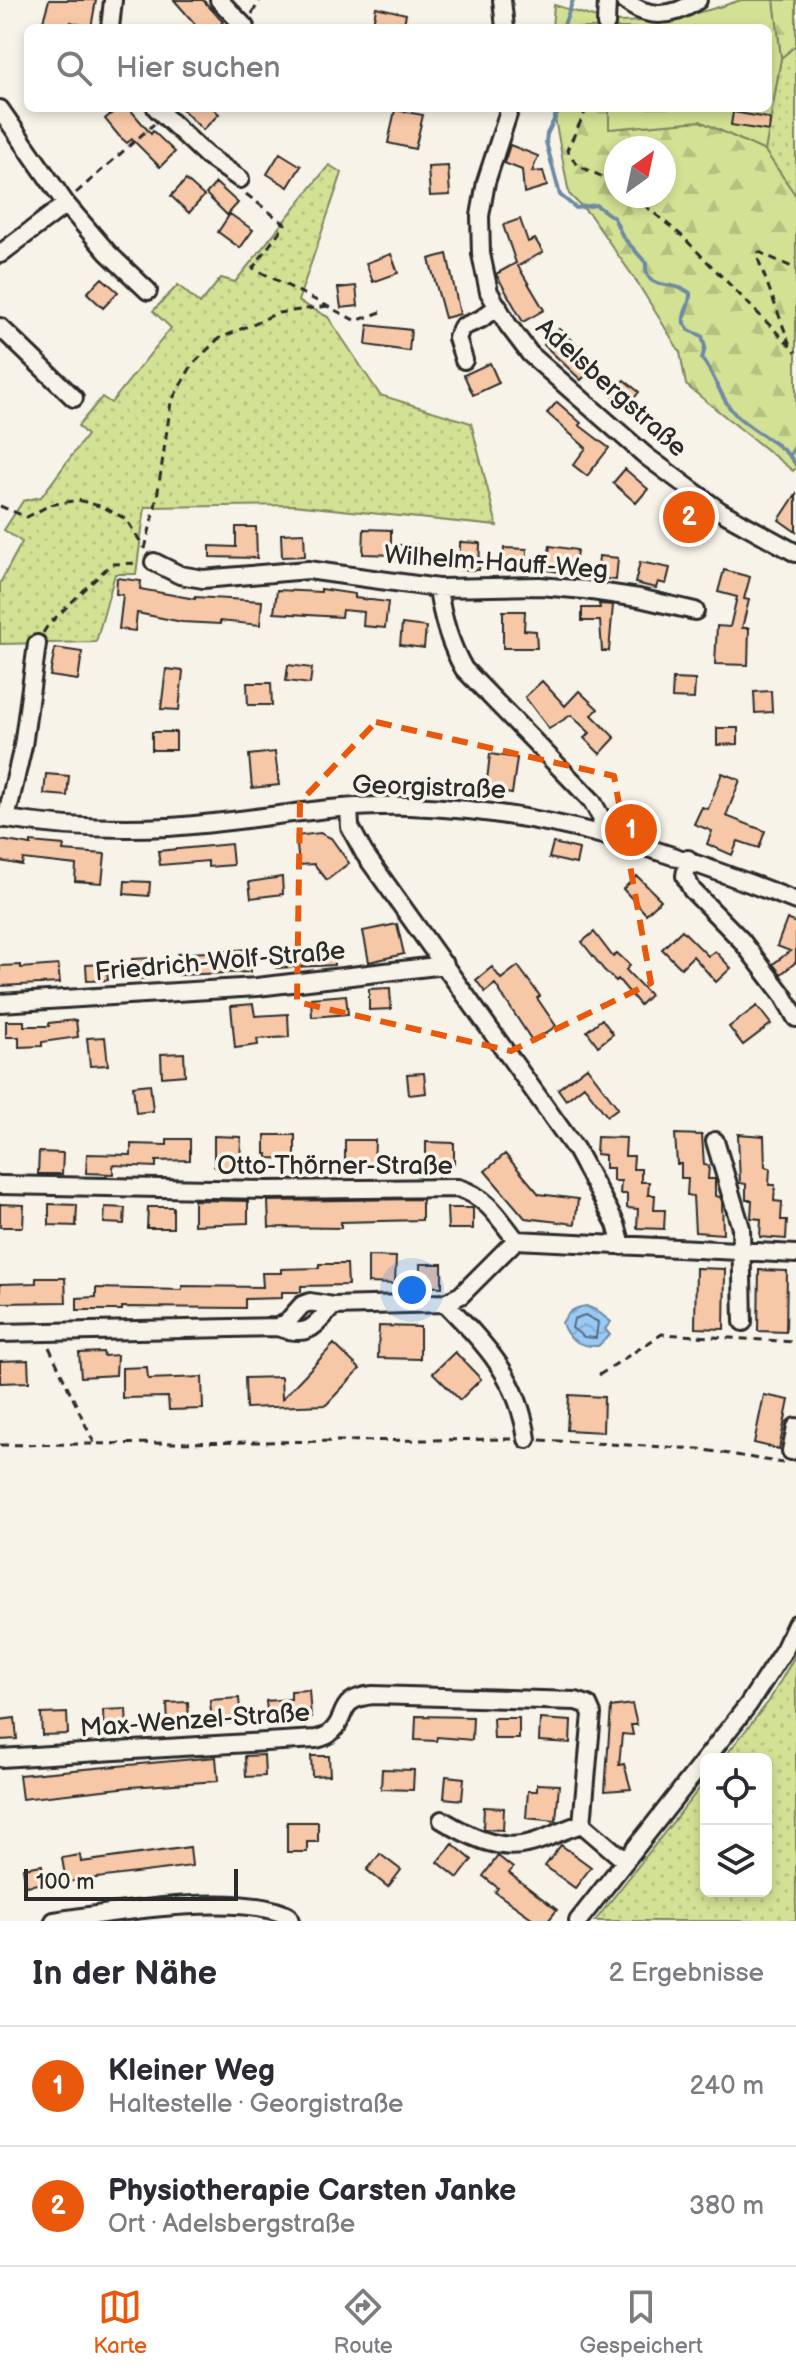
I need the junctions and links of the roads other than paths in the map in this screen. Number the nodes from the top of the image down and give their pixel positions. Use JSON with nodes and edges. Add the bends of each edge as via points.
{"nodes":[{"id":1,"x":113,"y":0,"type":"edge"},
{"id":2,"x":219,"y":0,"type":"edge"},
{"id":3,"x":502,"y":0,"type":"edge"},
{"id":4,"x":607,"y":0,"type":"edge"},
{"id":5,"x":624,"y":0,"type":"edge"},
{"id":6,"x":698,"y":0,"type":"edge"},
{"id":7,"x":110,"y":24,"type":"edge"},
{"id":8,"x":242,"y":24,"type":"edge"},
{"id":9,"x":505,"y":24,"type":"edge"},
{"id":10,"x":606,"y":24,"type":"dead end"},
{"id":11,"x":0,"y":109,"type":"edge"},
{"id":12,"x":160,"y":112,"type":"edge"},
{"id":13,"x":509,"y":112,"type":"edge"},
{"id":14,"x":240,"y":179,"type":"road end"},
{"id":15,"x":66,"y":204,"type":"junction"},
{"id":16,"x":0,"y":254,"type":"edge"},
{"id":17,"x":148,"y":291,"type":"dead end"},
{"id":18,"x":498,"y":306,"type":"junction"},
{"id":19,"x":0,"y":327,"type":"edge"},
{"id":20,"x":464,"y":360,"type":"dead end"},
{"id":21,"x":74,"y":398,"type":"dead end"},
{"id":22,"x":796,"y":553,"type":"edge"},
{"id":23,"x":154,"y":562,"type":"road end"},
{"id":24,"x":438,"y":588,"type":"junction"},
{"id":25,"x":695,"y":611,"type":"dead end"},
{"id":26,"x":37,"y":644,"type":"road end"},
{"id":27,"x":349,"y":808,"type":"junction"},
{"id":28,"x":3,"y":819,"type":"edge"},
{"id":29,"x":600,"y":832,"type":"junction"},
{"id":30,"x":688,"y":859,"type":"junction"},
{"id":31,"x":796,"y":901,"type":"edge"},
{"id":32,"x":445,"y":965,"type":"junction"},
{"id":33,"x":0,"y":1003,"type":"edge"},
{"id":34,"x":796,"y":1018,"type":"edge"},
{"id":35,"x":715,"y":1141,"type":"dead end"},
{"id":36,"x":0,"y":1185,"type":"edge"},
{"id":37,"x":516,"y":1240,"type":"junction"},
{"id":38,"x":622,"y":1246,"type":"junction"},
{"id":39,"x":743,"y":1252,"type":"junction"},
{"id":40,"x":796,"y":1254,"type":"edge"},
{"id":41,"x":445,"y":1303,"type":"junction"},
{"id":42,"x":333,"y":1306,"type":"junction"},
{"id":43,"x":743,"y":1322,"type":"dead end"},
{"id":44,"x":277,"y":1327,"type":"junction"},
{"id":45,"x":0,"y":1333,"type":"edge"},
{"id":46,"x":796,"y":1427,"type":"edge"},
{"id":47,"x":527,"y":1439,"type":"road end"},
{"id":48,"x":794,"y":1458,"type":"edge"},
{"id":49,"x":796,"y":1624,"type":"edge"},
{"id":50,"x":0,"y":1758,"type":"edge"},
{"id":51,"x":442,"y":1820,"type":"dead end"},
{"id":52,"x":582,"y":1824,"type":"junction"},
{"id":53,"x":624,"y":1860,"type":"junction"},
{"id":54,"x":54,"y":1921,"type":"edge"},
{"id":55,"x":290,"y":1921,"type":"edge"},
{"id":56,"x":578,"y":1921,"type":"edge"}],
"edges":[{"from":1,"to":7,"type":"street"},
{"from":2,"to":8,"type":"street"},
{"from":3,"to":9,"type":"street"},
{"from":4,"to":10,"type":"street"},
{"from":5,"to":6,"type":"street","via":[[635,9],[667,15]]},
{"from":11,"to":15,"type":"street"},
{"from":12,"to":14,"type":"street"},
{"from":13,"to":18,"type":"street","name":"Adelsbergstraße","via":[[480,216],[481,254],[489,292]]},
{"from":15,"to":16,"type":"street"},
{"from":15,"to":17,"type":"street"},
{"from":18,"to":20,"type":"street","via":[[462,327],[457,338]]},
{"from":18,"to":22,"type":"street","name":"Adelsbergstraße","via":[[530,354],[646,456],[720,511]]},
{"from":19,"to":21,"type":"street"},
{"from":23,"to":24,"type":"street","name":"Wilhelm-Hauff-Weg","via":[[203,579],[308,570]]},
{"from":24,"to":25,"type":"street","name":"Wilhelm-Hauff-Weg","via":[[540,586]]},
{"from":24,"to":29,"type":"street","via":[[450,645],[464,669],[592,801],[602,819]]},
{"from":26,"to":28,"type":"street","via":[[23,746]]},
{"from":27,"to":28,"type":"street","name":"Georgistraße","via":[[169,827],[90,829]]},
{"from":27,"to":29,"type":"street","name":"Georgistraße","via":[[408,805],[479,811]]},
{"from":27,"to":32,"type":"street","via":[[350,827],[364,853]]},
{"from":29,"to":30,"type":"street","name":"Georgistraße"},
{"from":30,"to":31,"type":"street","name":"Georgistraße"},
{"from":30,"to":34,"type":"street","via":[[685,876],[692,890],[741,940]]},
{"from":32,"to":33,"type":"street","name":"Friedrich-Wolf-Straße","via":[[257,987]]},
{"from":32,"to":38,"type":"street","via":[[576,1150],[616,1224]]},
{"from":35,"to":39,"type":"street"},
{"from":36,"to":37,"type":"street","name":"Otto-Thörner-Straße","via":[[458,1188],[487,1203]]},
{"from":37,"to":38,"type":"street"},
{"from":37,"to":41,"type":"street","via":[[461,1295]]},
{"from":38,"to":39,"type":"street"},
{"from":39,"to":40,"type":"street"},
{"from":39,"to":43,"type":"street"},
{"from":41,"to":42,"type":"street"},
{"from":41,"to":47,"type":"street","via":[[488,1347],[520,1401]]},
{"from":42,"to":44,"type":"street","via":[[310,1302]]},
{"from":42,"to":44,"type":"street","via":[[312,1330]]},
{"from":44,"to":45,"type":"street"},
{"from":46,"to":48,"type":"street"},
{"from":49,"to":53,"type":"street","via":[[748,1705]]},
{"from":50,"to":52,"type":"street","name":"Max-Wenzel-Straße","via":[[316,1739],[330,1734],[358,1696],[576,1701],[588,1705],[592,1714]]},
{"from":51,"to":52,"type":"street","via":[[470,1837],[526,1845]]},
{"from":52,"to":53,"type":"street"},
{"from":53,"to":56,"type":"street"},
{"from":54,"to":55,"type":"street","via":[[233,1905],[280,1911]]}]}
